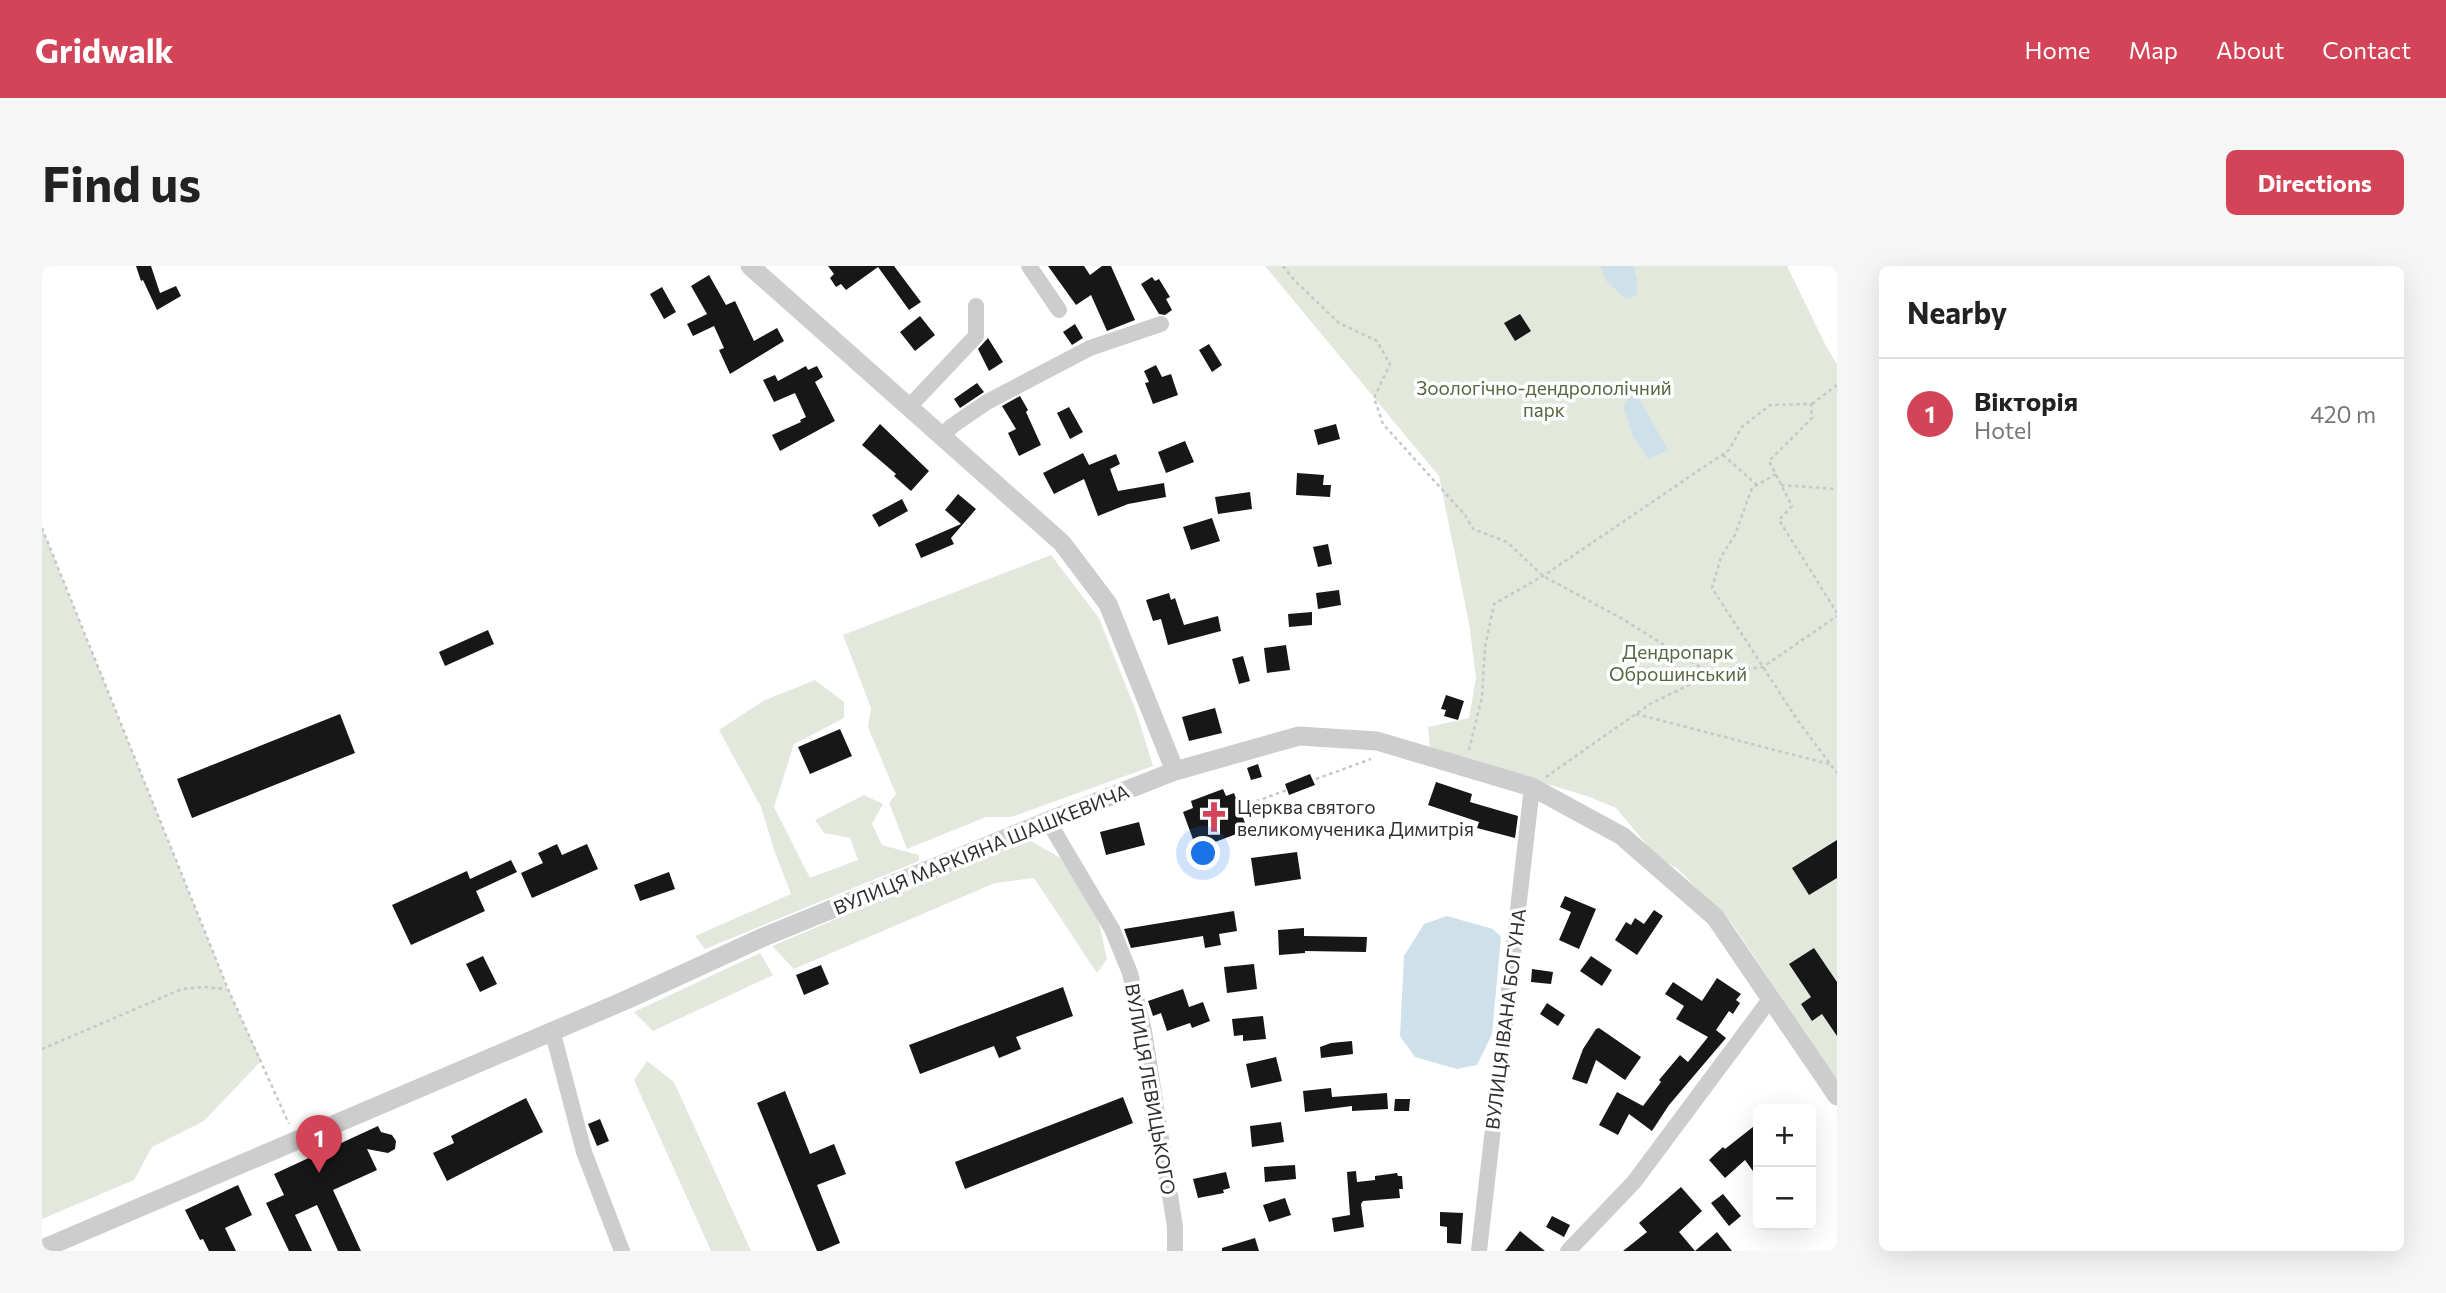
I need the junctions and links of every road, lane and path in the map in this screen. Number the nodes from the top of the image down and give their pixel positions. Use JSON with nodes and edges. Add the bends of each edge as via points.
{"nodes":[{"id":1,"x":750,"y":266,"type":"edge"},
{"id":2,"x":1029,"y":266,"type":"edge"},
{"id":3,"x":1283,"y":266,"type":"edge"},
{"id":4,"x":976,"y":306,"type":"dead end"},
{"id":5,"x":1059,"y":310,"type":"dead end"},
{"id":6,"x":1161,"y":324,"type":"dead end"},
{"id":7,"x":1837,"y":385,"type":"edge"},
{"id":8,"x":1811,"y":404,"type":"junction"},
{"id":9,"x":908,"y":408,"type":"junction"},
{"id":10,"x":941,"y":437,"type":"junction"},
{"id":11,"x":1722,"y":454,"type":"junction"},
{"id":12,"x":1776,"y":474,"type":"junction"},
{"id":13,"x":1757,"y":485,"type":"junction"},
{"id":14,"x":1781,"y":485,"type":"junction"},
{"id":15,"x":1837,"y":489,"type":"edge"},
{"id":16,"x":42,"y":528,"type":"edge"},
{"id":17,"x":1543,"y":576,"type":"junction"},
{"id":18,"x":1837,"y":615,"type":"edge"},
{"id":19,"x":1763,"y":667,"type":"junction"},
{"id":20,"x":1711,"y":674,"type":"junction"},
{"id":21,"x":1635,"y":714,"type":"junction"},
{"id":22,"x":1371,"y":759,"type":"dead end"},
{"id":23,"x":1829,"y":764,"type":"junction"},
{"id":24,"x":1465,"y":767,"type":"junction"},
{"id":25,"x":1175,"y":771,"type":"junction"},
{"id":26,"x":1837,"y":773,"type":"edge"},
{"id":27,"x":1316,"y":779,"type":"dead end"},
{"id":28,"x":1532,"y":787,"type":"junction"},
{"id":29,"x":1287,"y":790,"type":"dead end"},
{"id":30,"x":1243,"y":806,"type":"dead end"},
{"id":31,"x":1048,"y":821,"type":"junction"},
{"id":32,"x":228,"y":989,"type":"junction"},
{"id":33,"x":1771,"y":998,"type":"junction"},
{"id":34,"x":552,"y":1030,"type":"junction"},
{"id":35,"x":42,"y":1049,"type":"edge"},
{"id":36,"x":1837,"y":1097,"type":"edge"},
{"id":37,"x":297,"y":1139,"type":"junction"},
{"id":38,"x":42,"y":1249,"type":"edge"},
{"id":39,"x":622,"y":1251,"type":"edge"},
{"id":40,"x":1175,"y":1251,"type":"edge"},
{"id":41,"x":1479,"y":1251,"type":"edge"},
{"id":42,"x":1568,"y":1251,"type":"edge"}],
"edges":[{"from":1,"to":9,"type":"street"},
{"from":2,"to":5,"type":"street"},
{"from":3,"to":17,"type":"path","via":[[1339,323],[1377,341],[1390,365],[1374,398],[1383,424],[1473,529],[1507,542]]},
{"from":4,"to":9,"type":"street","via":[[976,336]]},
{"from":6,"to":10,"type":"street","via":[[1090,348],[987,402]]},
{"from":7,"to":8,"type":"path"},
{"from":8,"to":11,"type":"path","via":[[1770,405],[1742,427]]},
{"from":8,"to":12,"type":"path","via":[[1812,418],[1769,461]]},
{"from":9,"to":10,"type":"street"},
{"from":10,"to":25,"type":"street","via":[[1062,543],[1108,604]]},
{"from":11,"to":13,"type":"path"},
{"from":11,"to":17,"type":"path"},
{"from":12,"to":13,"type":"path"},
{"from":12,"to":14,"type":"path"},
{"from":13,"to":19,"type":"path","via":[[1721,557],[1712,588]]},
{"from":14,"to":15,"type":"path"},
{"from":14,"to":18,"type":"path","via":[[1792,506],[1779,520]]},
{"from":16,"to":32,"type":"path"},
{"from":17,"to":20,"type":"path"},
{"from":17,"to":24,"type":"path","via":[[1494,604],[1482,697]]},
{"from":18,"to":19,"type":"path"},
{"from":19,"to":20,"type":"path"},
{"from":19,"to":23,"type":"path"},
{"from":20,"to":21,"type":"path"},
{"from":21,"to":23,"type":"path"},
{"from":21,"to":28,"type":"path"},
{"from":22,"to":27,"type":"path"},
{"from":23,"to":26,"type":"path"},
{"from":24,"to":25,"type":"street","name":"ВУЛИЦЯ МАРКІЯНА ШАШКЕВИЧА","via":[[1377,741],[1299,736]]},
{"from":24,"to":28,"type":"street","name":"ВУЛИЦЯ МАРКІЯНА ШАШКЕВИЧА"},
{"from":25,"to":31,"type":"street","name":"ВУЛИЦЯ МАРКІЯНА ШАШКЕВИЧА"},
{"from":28,"to":33,"type":"street","name":"ВУЛИЦЯ МАРКІЯНА ШАШКЕВИЧА","via":[[1622,836],[1705,908]]},
{"from":28,"to":41,"type":"street","name":"ВУЛИЦЯ ІВАНА БОГУНА"},
{"from":29,"to":30,"type":"path"},
{"from":31,"to":34,"type":"street","name":"ВУЛИЦЯ МАРКІЯНА ШАШКЕВИЧА","via":[[766,936]]},
{"from":31,"to":40,"type":"street","name":"ВУЛИЦЯ ЛЕВИЦЬКОГО","via":[[1112,929],[1130,972],[1175,1227]]},
{"from":32,"to":35,"type":"path","via":[[182,989]]},
{"from":32,"to":37,"type":"path"},
{"from":33,"to":36,"type":"street","name":"ВУЛИЦЯ МАРКІЯНА ШАШКЕВИЧА"},
{"from":33,"to":42,"type":"street","via":[[1634,1182]]},
{"from":34,"to":37,"type":"street","name":"ВУЛИЦЯ МАРКІЯНА ШАШКЕВИЧА"},
{"from":34,"to":39,"type":"street","via":[[584,1152]]},
{"from":37,"to":38,"type":"street","name":"ВУЛИЦЯ МАРКІЯНА ШАШКЕВИЧА"}]}
